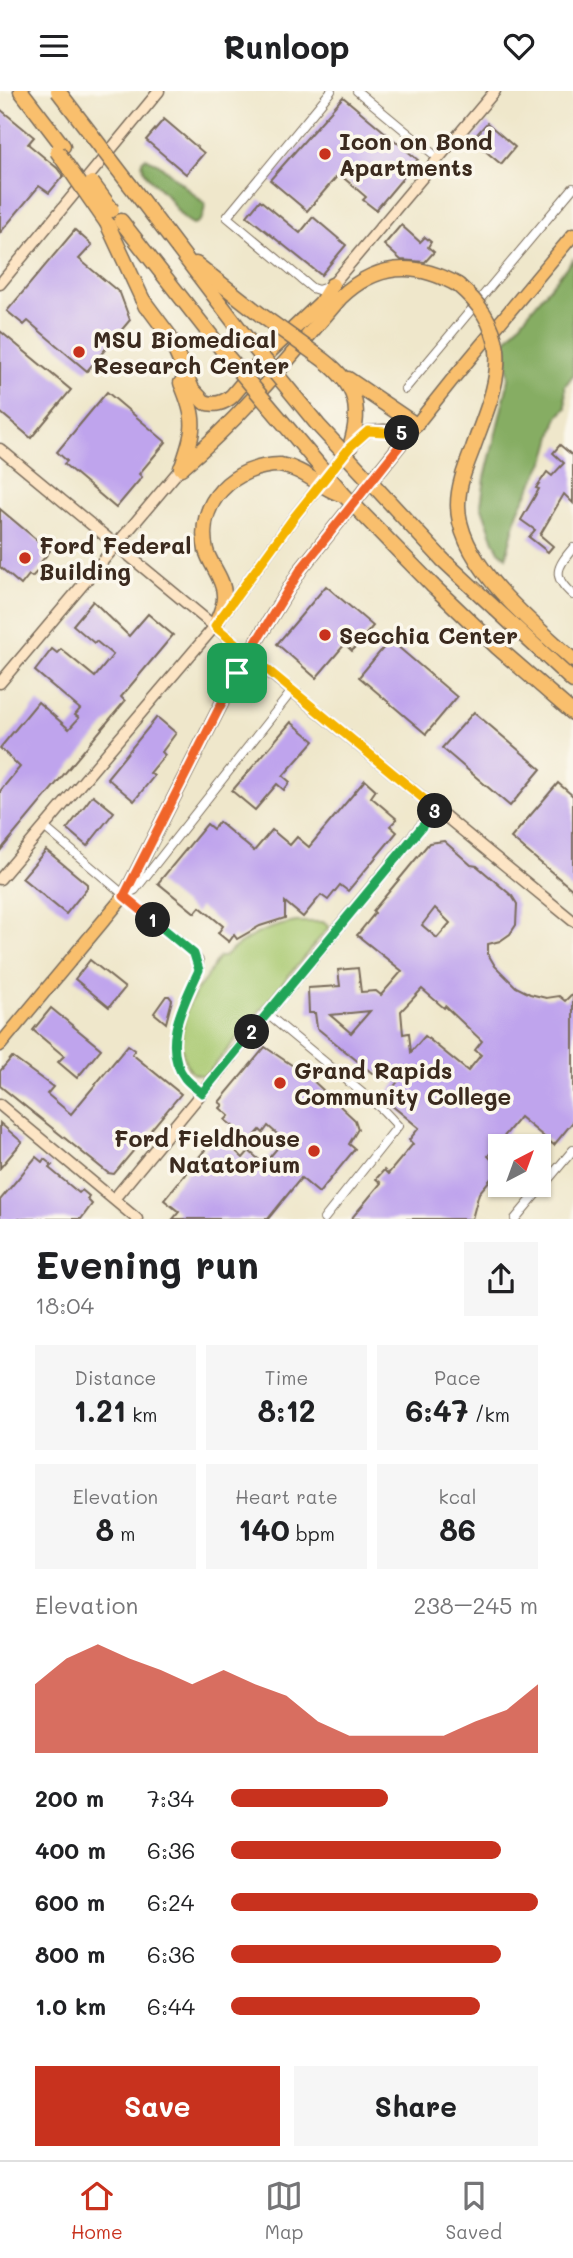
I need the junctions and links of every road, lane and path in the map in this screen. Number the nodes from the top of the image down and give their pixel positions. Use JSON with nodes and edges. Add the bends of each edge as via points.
{"nodes":[{"id":1,"x":21,"y":91,"type":"edge"},
{"id":2,"x":58,"y":91,"type":"edge"},
{"id":3,"x":159,"y":91,"type":"edge"},
{"id":4,"x":331,"y":91,"type":"edge"},
{"id":5,"x":357,"y":91,"type":"edge"},
{"id":6,"x":495,"y":91,"type":"edge"},
{"id":7,"x":438,"y":158,"type":"junction"},
{"id":8,"x":573,"y":188,"type":"edge"},
{"id":9,"x":113,"y":218,"type":"junction"},
{"id":10,"x":573,"y":235,"type":"edge"},
{"id":11,"x":184,"y":255,"type":"junction"},
{"id":12,"x":0,"y":284,"type":"edge"},
{"id":13,"x":332,"y":285,"type":"junction"},
{"id":14,"x":142,"y":299,"type":"junction"},
{"id":15,"x":341,"y":374,"type":"junction"},
{"id":16,"x":405,"y":389,"type":"dead end"},
{"id":17,"x":412,"y":429,"type":"junction"},
{"id":18,"x":350,"y":447,"type":"junction"},
{"id":19,"x":0,"y":449,"type":"edge"},
{"id":20,"x":181,"y":468,"type":"junction"},
{"id":21,"x":344,"y":495,"type":"junction"},
{"id":22,"x":117,"y":545,"type":"junction"},
{"id":23,"x":573,"y":548,"type":"edge"},
{"id":24,"x":573,"y":595,"type":"edge"},
{"id":25,"x":220,"y":631,"type":"junction"},
{"id":26,"x":573,"y":660,"type":"edge"},
{"id":27,"x":573,"y":681,"type":"edge"},
{"id":28,"x":0,"y":683,"type":"edge"},
{"id":29,"x":292,"y":691,"type":"junction"},
{"id":30,"x":573,"y":713,"type":"edge"},
{"id":31,"x":436,"y":809,"type":"junction"},
{"id":32,"x":44,"y":827,"type":"junction"},
{"id":33,"x":0,"y":879,"type":"edge"},
{"id":34,"x":124,"y":896,"type":"junction"},
{"id":35,"x":573,"y":921,"type":"edge"},
{"id":36,"x":267,"y":1014,"type":"junction"},
{"id":37,"x":0,"y":1045,"type":"edge"},
{"id":38,"x":202,"y":1093,"type":"junction"},
{"id":39,"x":0,"y":1105,"type":"edge"},
{"id":40,"x":573,"y":1150,"type":"edge"},
{"id":41,"x":114,"y":1199,"type":"junction"},
{"id":42,"x":137,"y":1219,"type":"edge"},
{"id":43,"x":324,"y":1219,"type":"edge"},
{"id":44,"x":515,"y":1219,"type":"edge"}],
"edges":[{"from":1,"to":9,"type":"highway","bridge":true,"via":[[49,128],[50,142],[60,148]]},
{"from":2,"to":11,"type":"highway","bridge":true},
{"from":3,"to":12,"type":"street"},
{"from":4,"to":13,"type":"street","via":[[227,217],[312,288]]},
{"from":5,"to":7,"type":"street"},
{"from":6,"to":7,"type":"street"},
{"from":7,"to":13,"type":"street"},
{"from":8,"to":16,"type":"street"},
{"from":9,"to":14,"type":"highway"},
{"from":9,"to":21,"type":"highway","bridge":true},
{"from":10,"to":17,"type":"main road"},
{"from":11,"to":15,"type":"highway","bridge":true},
{"from":11,"to":27,"type":"highway","bridge":true,"via":[[318,425],[443,560]]},
{"from":13,"to":14,"type":"highway","via":[[321,303],[270,351],[232,396],[216,404],[204,402],[192,389],[168,334]]},
{"from":14,"to":20,"type":"highway","via":[[193,415],[192,436]]},
{"from":15,"to":17,"type":"highway"},
{"from":15,"to":18,"type":"highway","via":[[356,409]]},
{"from":17,"to":18,"type":"street","via":[[372,430]]},
{"from":17,"to":34,"type":"main road","via":[[301,569],[271,615]]},
{"from":18,"to":25,"type":"street","via":[[295,516]]},
{"from":19,"to":22,"type":"street"},
{"from":20,"to":22,"type":"street"},
{"from":20,"to":26,"type":"highway","bridge":true,"via":[[249,405],[340,298],[364,279],[397,269],[427,271],[458,285],[482,309],[498,350],[495,384],[461,486],[459,518],[474,559]]},
{"from":21,"to":25,"type":"highway","bridge":true,"via":[[293,467],[280,465],[265,465],[234,477],[217,495],[207,513],[205,542],[224,590]]},
{"from":21,"to":30,"type":"highway","bridge":true,"via":[[497,647]]},
{"from":22,"to":25,"type":"street"},
{"from":22,"to":28,"type":"street"},
{"from":23,"to":24,"type":"street","via":[[558,573]]},
{"from":25,"to":29,"type":"street","bridge":true},
{"from":25,"to":32,"type":"street"},
{"from":29,"to":31,"type":"street"},
{"from":29,"to":34,"type":"street","via":[[135,890]]},
{"from":31,"to":35,"type":"street"},
{"from":31,"to":36,"type":"street"},
{"from":32,"to":33,"type":"street"},
{"from":32,"to":34,"type":"street"},
{"from":34,"to":37,"type":"main road"},
{"from":34,"to":38,"type":"street","via":[[198,961],[199,970],[178,1017],[175,1041],[180,1069]]},
{"from":36,"to":38,"type":"street"},
{"from":36,"to":43,"type":"street","via":[[398,1126]]},
{"from":38,"to":41,"type":"street"},
{"from":39,"to":41,"type":"street"},
{"from":40,"to":44,"type":"street"},
{"from":41,"to":42,"type":"street"}]}
